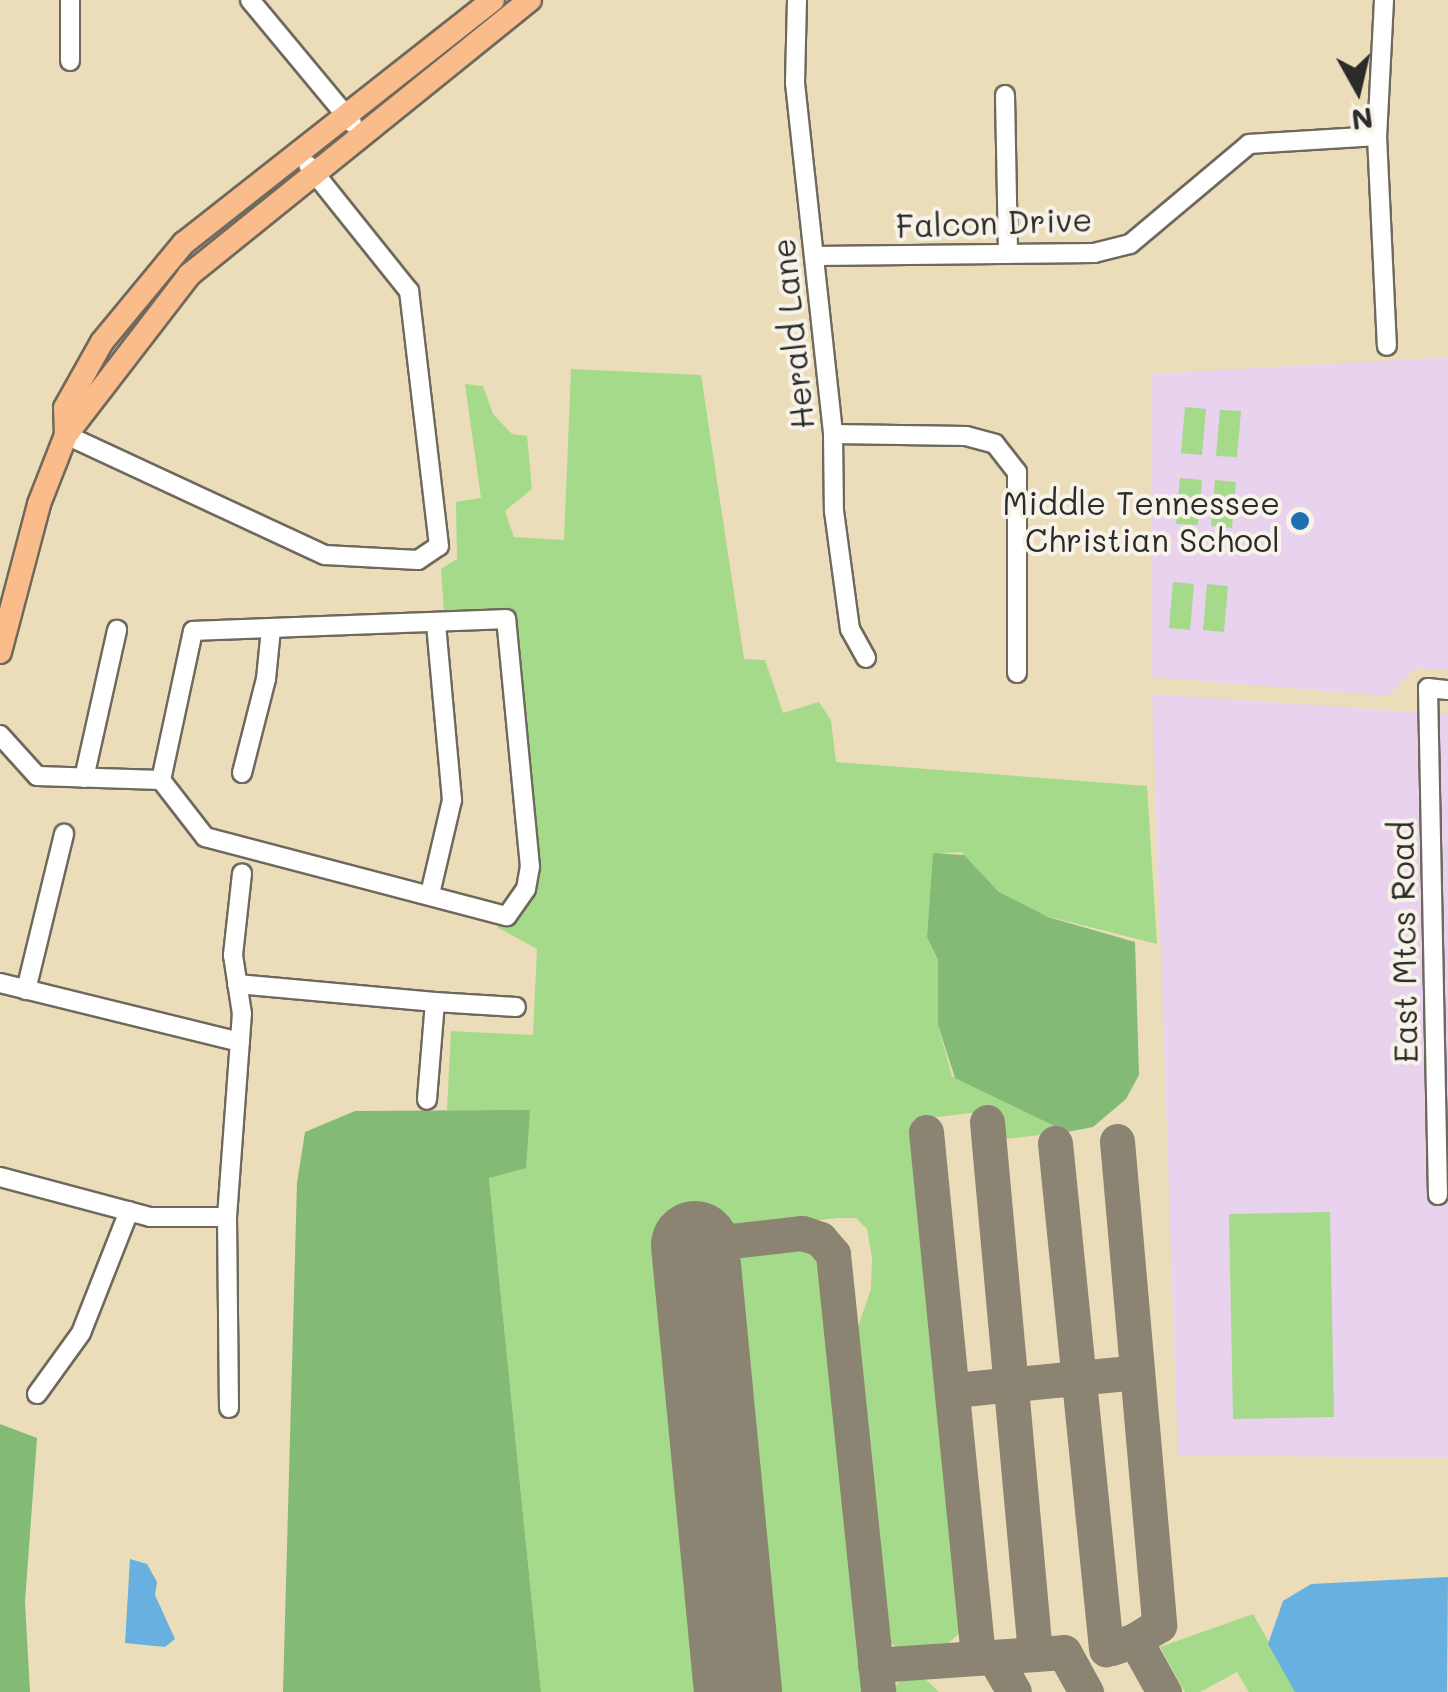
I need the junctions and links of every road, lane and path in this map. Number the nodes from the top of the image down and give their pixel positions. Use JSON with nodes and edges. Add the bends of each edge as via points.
{"nodes":[{"id":1,"x":70,"y":0,"type":"edge"},
{"id":2,"x":250,"y":0,"type":"edge"},
{"id":3,"x":494,"y":0,"type":"edge"},
{"id":4,"x":530,"y":0,"type":"edge"},
{"id":5,"x":797,"y":0,"type":"edge"},
{"id":6,"x":1384,"y":0,"type":"edge"},
{"id":7,"x":70,"y":62,"type":"dead end"},
{"id":8,"x":1005,"y":95,"type":"dead end"},
{"id":9,"x":353,"y":125,"type":"junction"},
{"id":10,"x":1377,"y":136,"type":"junction"},
{"id":11,"x":298,"y":154,"type":"junction"},
{"id":12,"x":314,"y":172,"type":"junction"},
{"id":13,"x":1008,"y":254,"type":"junction"},
{"id":14,"x":816,"y":256,"type":"junction"},
{"id":15,"x":1387,"y":346,"type":"dead end"},
{"id":16,"x":833,"y":434,"type":"junction"},
{"id":17,"x":66,"y":435,"type":"junction"},
{"id":18,"x":8,"y":590,"type":"edge"},
{"id":19,"x":436,"y":625,"type":"junction"},
{"id":20,"x":271,"y":629,"type":"junction"},
{"id":21,"x":117,"y":630,"type":"dead end"},
{"id":22,"x":0,"y":652,"type":"edge"},
{"id":23,"x":866,"y":658,"type":"dead end"},
{"id":24,"x":1017,"y":673,"type":"dead end"},
{"id":25,"x":1448,"y":690,"type":"edge"},
{"id":26,"x":0,"y":735,"type":"edge"},
{"id":27,"x":242,"y":773,"type":"dead end"},
{"id":28,"x":84,"y":778,"type":"junction"},
{"id":29,"x":162,"y":780,"type":"junction"},
{"id":30,"x":64,"y":834,"type":"dead end"},
{"id":31,"x":242,"y":872,"type":"dead end"},
{"id":32,"x":430,"y":894,"type":"junction"},
{"id":33,"x":0,"y":983,"type":"edge"},
{"id":34,"x":237,"y":984,"type":"junction"},
{"id":35,"x":26,"y":990,"type":"junction"},
{"id":36,"x":435,"y":1002,"type":"junction"},
{"id":37,"x":516,"y":1007,"type":"dead end"},
{"id":38,"x":240,"y":1042,"type":"junction"},
{"id":39,"x":427,"y":1100,"type":"dead end"},
{"id":40,"x":0,"y":1177,"type":"edge"},
{"id":41,"x":1438,"y":1195,"type":"dead end"},
{"id":42,"x":130,"y":1211,"type":"junction"},
{"id":43,"x":227,"y":1217,"type":"junction"},
{"id":44,"x":37,"y":1394,"type":"dead end"},
{"id":45,"x":228,"y":1408,"type":"dead end"}],
"edges":[{"from":1,"to":7,"type":"street"},
{"from":2,"to":9,"type":"street"},
{"from":3,"to":9,"type":"main road"},
{"from":4,"to":9,"type":"main road"},
{"from":5,"to":14,"type":"street","name":"Herald Lane","via":[[794,82]]},
{"from":6,"to":10,"type":"street"},
{"from":8,"to":13,"type":"street"},
{"from":9,"to":11,"type":"main road"},
{"from":9,"to":12,"type":"main road"},
{"from":10,"to":13,"type":"street","name":"Falcon Drive","via":[[1249,144],[1130,244],[1094,253]]},
{"from":10,"to":15,"type":"street"},
{"from":11,"to":12,"type":"street"},
{"from":11,"to":17,"type":"main road","via":[[184,243],[142,289],[102,342],[66,408]]},
{"from":12,"to":17,"type":"main road","via":[[190,275]]},
{"from":12,"to":17,"type":"street","via":[[410,292],[439,546],[418,560],[324,555]]},
{"from":13,"to":14,"type":"street","name":"Falcon Drive"},
{"from":14,"to":16,"type":"street","name":"Herald Lane"},
{"from":16,"to":23,"type":"street","name":"Herald Lane","via":[[834,510],[850,629]]},
{"from":16,"to":24,"type":"street","via":[[966,436],[995,444],[1017,472]]},
{"from":17,"to":18,"type":"main road"},
{"from":18,"to":22,"type":"main road"},
{"from":19,"to":20,"type":"street"},
{"from":19,"to":32,"type":"street","via":[[452,800]]},
{"from":19,"to":32,"type":"street","via":[[506,618],[530,868],[526,888],[507,916]]},
{"from":20,"to":27,"type":"street"},
{"from":20,"to":29,"type":"street","via":[[193,630]]},
{"from":21,"to":28,"type":"street"},
{"from":25,"to":41,"type":"street","name":"East Mtcs Road","via":[[1428,688]]},
{"from":26,"to":28,"type":"street","via":[[37,776]]},
{"from":28,"to":29,"type":"street"},
{"from":29,"to":32,"type":"street","via":[[205,837]]},
{"from":30,"to":35,"type":"street"},
{"from":31,"to":34,"type":"street","via":[[233,955]]},
{"from":33,"to":35,"type":"street"},
{"from":34,"to":36,"type":"street"},
{"from":34,"to":38,"type":"street"},
{"from":35,"to":38,"type":"street"},
{"from":36,"to":37,"type":"street"},
{"from":36,"to":39,"type":"street"},
{"from":38,"to":43,"type":"street"},
{"from":40,"to":42,"type":"street"},
{"from":42,"to":43,"type":"street"},
{"from":42,"to":44,"type":"street","via":[[81,1333]]},
{"from":43,"to":45,"type":"street"}]}
